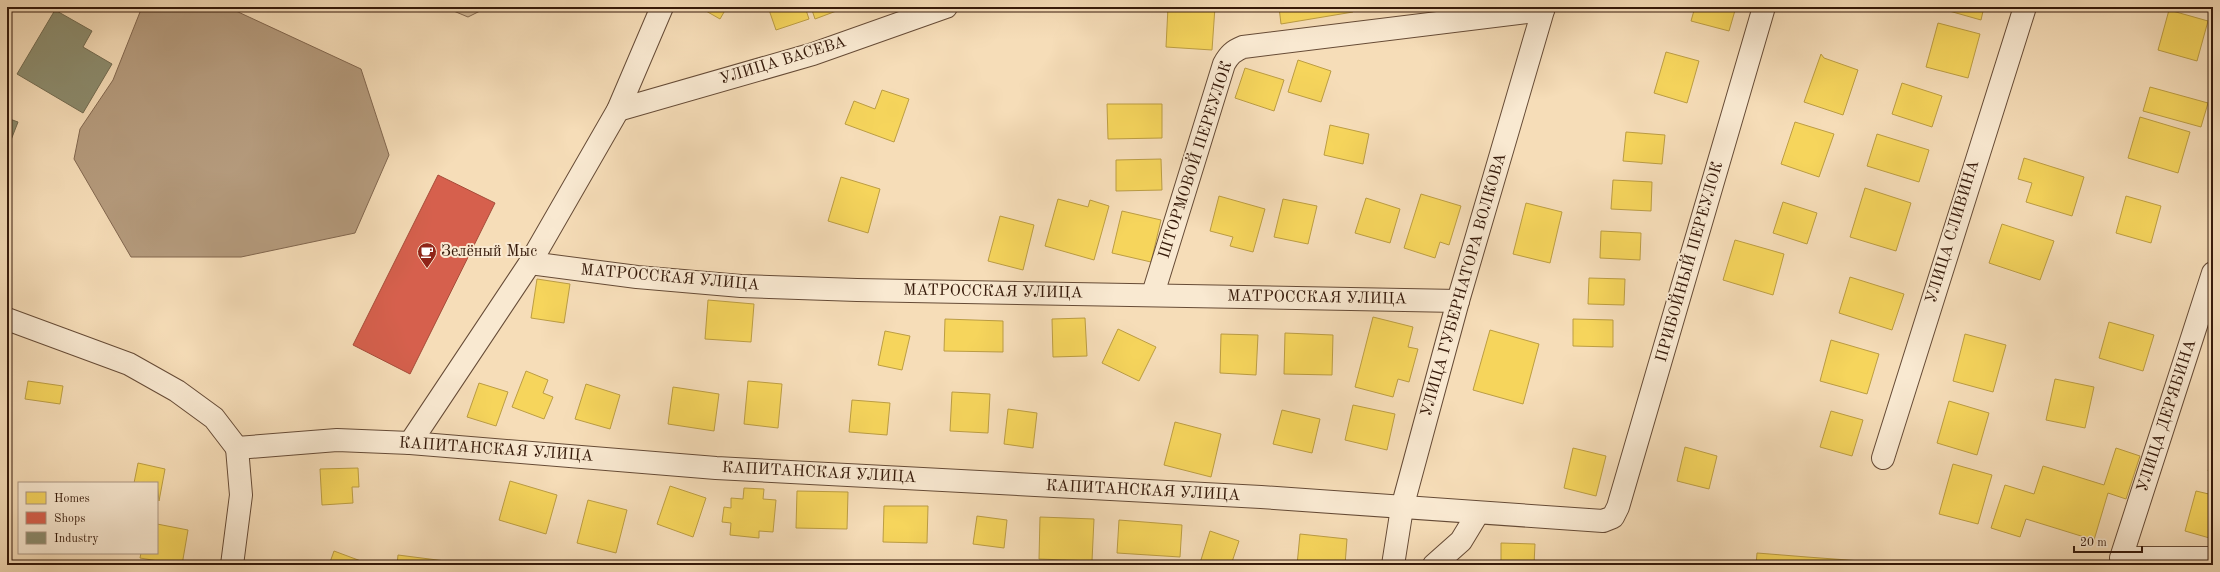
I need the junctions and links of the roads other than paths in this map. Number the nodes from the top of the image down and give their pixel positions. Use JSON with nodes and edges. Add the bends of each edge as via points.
{"nodes":[{"id":1,"x":662,"y":7,"type":"edge"},
{"id":2,"x":946,"y":7,"type":"edge"},
{"id":3,"x":1764,"y":7,"type":"edge"},
{"id":4,"x":2025,"y":7,"type":"edge"},
{"id":5,"x":1544,"y":9,"type":"edge"},
{"id":6,"x":618,"y":110,"type":"junction"},
{"id":7,"x":530,"y":263,"type":"junction"},
{"id":8,"x":2213,"y":273,"type":"edge"},
{"id":9,"x":1153,"y":294,"type":"junction"},
{"id":10,"x":1458,"y":301,"type":"junction"},
{"id":11,"x":7,"y":319,"type":"edge"},
{"id":12,"x":410,"y":443,"type":"junction"},
{"id":13,"x":237,"y":448,"type":"junction"},
{"id":14,"x":1883,"y":458,"type":"dead end"},
{"id":15,"x":1402,"y":508,"type":"junction"},
{"id":16,"x":1478,"y":513,"type":"junction"},
{"id":17,"x":1613,"y":517,"type":"joint"},
{"id":18,"x":2213,"y":558,"type":"edge"},
{"id":19,"x":232,"y":565,"type":"edge"},
{"id":20,"x":1393,"y":565,"type":"edge"},
{"id":21,"x":1434,"y":565,"type":"edge"}],
"edges":[{"from":1,"to":6,"type":"street"},
{"from":2,"to":6,"type":"street","name":"УЛИЦА ВАСЕВА","via":[[813,54]]},
{"from":3,"to":17,"type":"street","name":"ПРИБОЙНЫЙ ПЕРЕУЛОК"},
{"from":4,"to":14,"type":"street","name":"УЛИЦА СЛИВИНА"},
{"from":5,"to":9,"type":"street","name":"ШТОРМОВОЙ ПЕРЕУЛОК","via":[[1235,50],[1224,64]]},
{"from":5,"to":10,"type":"street","name":"УЛИЦА ГУБЕРНАТОРА ВОЛКОВА"},
{"from":6,"to":7,"type":"street"},
{"from":7,"to":9,"type":"street","name":"МАТРОССКАЯ УЛИЦА","via":[[637,277],[740,286]]},
{"from":7,"to":12,"type":"street"},
{"from":8,"to":18,"type":"street","name":"УЛИЦА ДЕРЯБИНА","via":[[2121,558]]},
{"from":9,"to":10,"type":"street","name":"МАТРОССКАЯ УЛИЦА"},
{"from":10,"to":15,"type":"street","name":"УЛИЦА ГУБЕРНАТОРА ВОЛКОВА"},
{"from":11,"to":13,"type":"street","via":[[129,364],[177,391],[214,418]]},
{"from":12,"to":13,"type":"street","name":"КАПИТАНСКАЯ УЛИЦА","via":[[336,440]]},
{"from":12,"to":15,"type":"street","name":"КАПИТАНСКАЯ УЛИЦА","via":[[716,468],[1261,497]]},
{"from":13,"to":19,"type":"street","via":[[241,495]]},
{"from":15,"to":16,"type":"street","name":"КАПИТАНСКАЯ УЛИЦА"},
{"from":15,"to":20,"type":"street","name":"УЛИЦА ГУБЕРНАТОРА ВОЛКОВА"},
{"from":16,"to":17,"type":"street","name":"КАПИТАНСКАЯ УЛИЦА","via":[[1603,521]]},
{"from":16,"to":21,"type":"street","via":[[1461,541]]}]}
